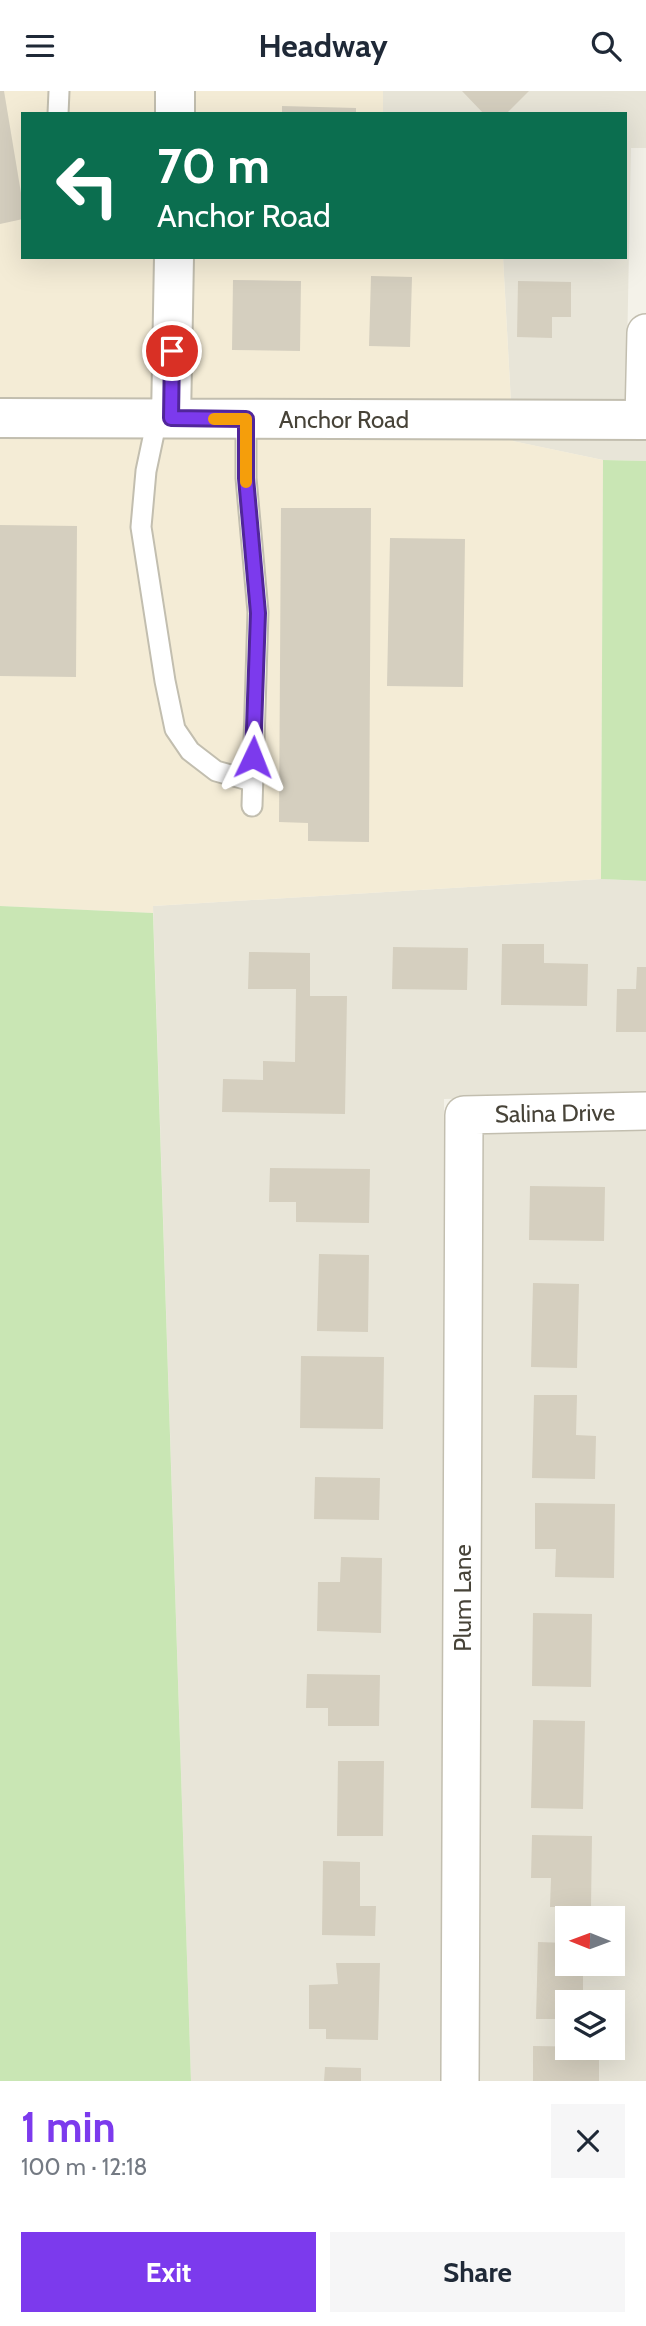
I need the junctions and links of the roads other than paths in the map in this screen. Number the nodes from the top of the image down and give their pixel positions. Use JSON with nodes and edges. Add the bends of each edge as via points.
{"nodes":[{"id":1,"x":59,"y":91,"type":"edge"},
{"id":2,"x":175,"y":91,"type":"edge"},
{"id":3,"x":58,"y":112,"type":"edge"},
{"id":4,"x":175,"y":112,"type":"edge"},
{"id":5,"x":174,"y":259,"type":"edge"},
{"id":6,"x":646,"y":333,"type":"edge"},
{"id":7,"x":0,"y":418,"type":"edge"},
{"id":8,"x":164,"y":418,"type":"junction"},
{"id":9,"x":246,"y":419,"type":"junction"},
{"id":10,"x":645,"y":420,"type":"edge"},
{"id":11,"x":252,"y":781,"type":"junction"},
{"id":12,"x":252,"y":806,"type":"dead end"},
{"id":13,"x":646,"y":1111,"type":"edge"},
{"id":14,"x":464,"y":1115,"type":"joint"},
{"id":15,"x":460,"y":2081,"type":"edge"}],
"edges":[{"from":1,"to":3,"type":"lane"},
{"from":2,"to":4,"type":"street"},
{"from":5,"to":8,"type":"street"},
{"from":6,"to":10,"type":"street"},
{"from":7,"to":8,"type":"street","name":"Anchor Road"},
{"from":8,"to":9,"type":"street","name":"Anchor Road"},
{"from":8,"to":11,"type":"lane","via":[[146,471],[141,527],[175,729],[190,751],[216,771]]},
{"from":9,"to":10,"type":"street","name":"Anchor Road"},
{"from":9,"to":11,"type":"lane","via":[[246,478],[258,613]]},
{"from":11,"to":12,"type":"lane"},
{"from":13,"to":14,"type":"street","name":"Salina Drive"},
{"from":14,"to":15,"type":"street","name":"Plum Lane"}]}
